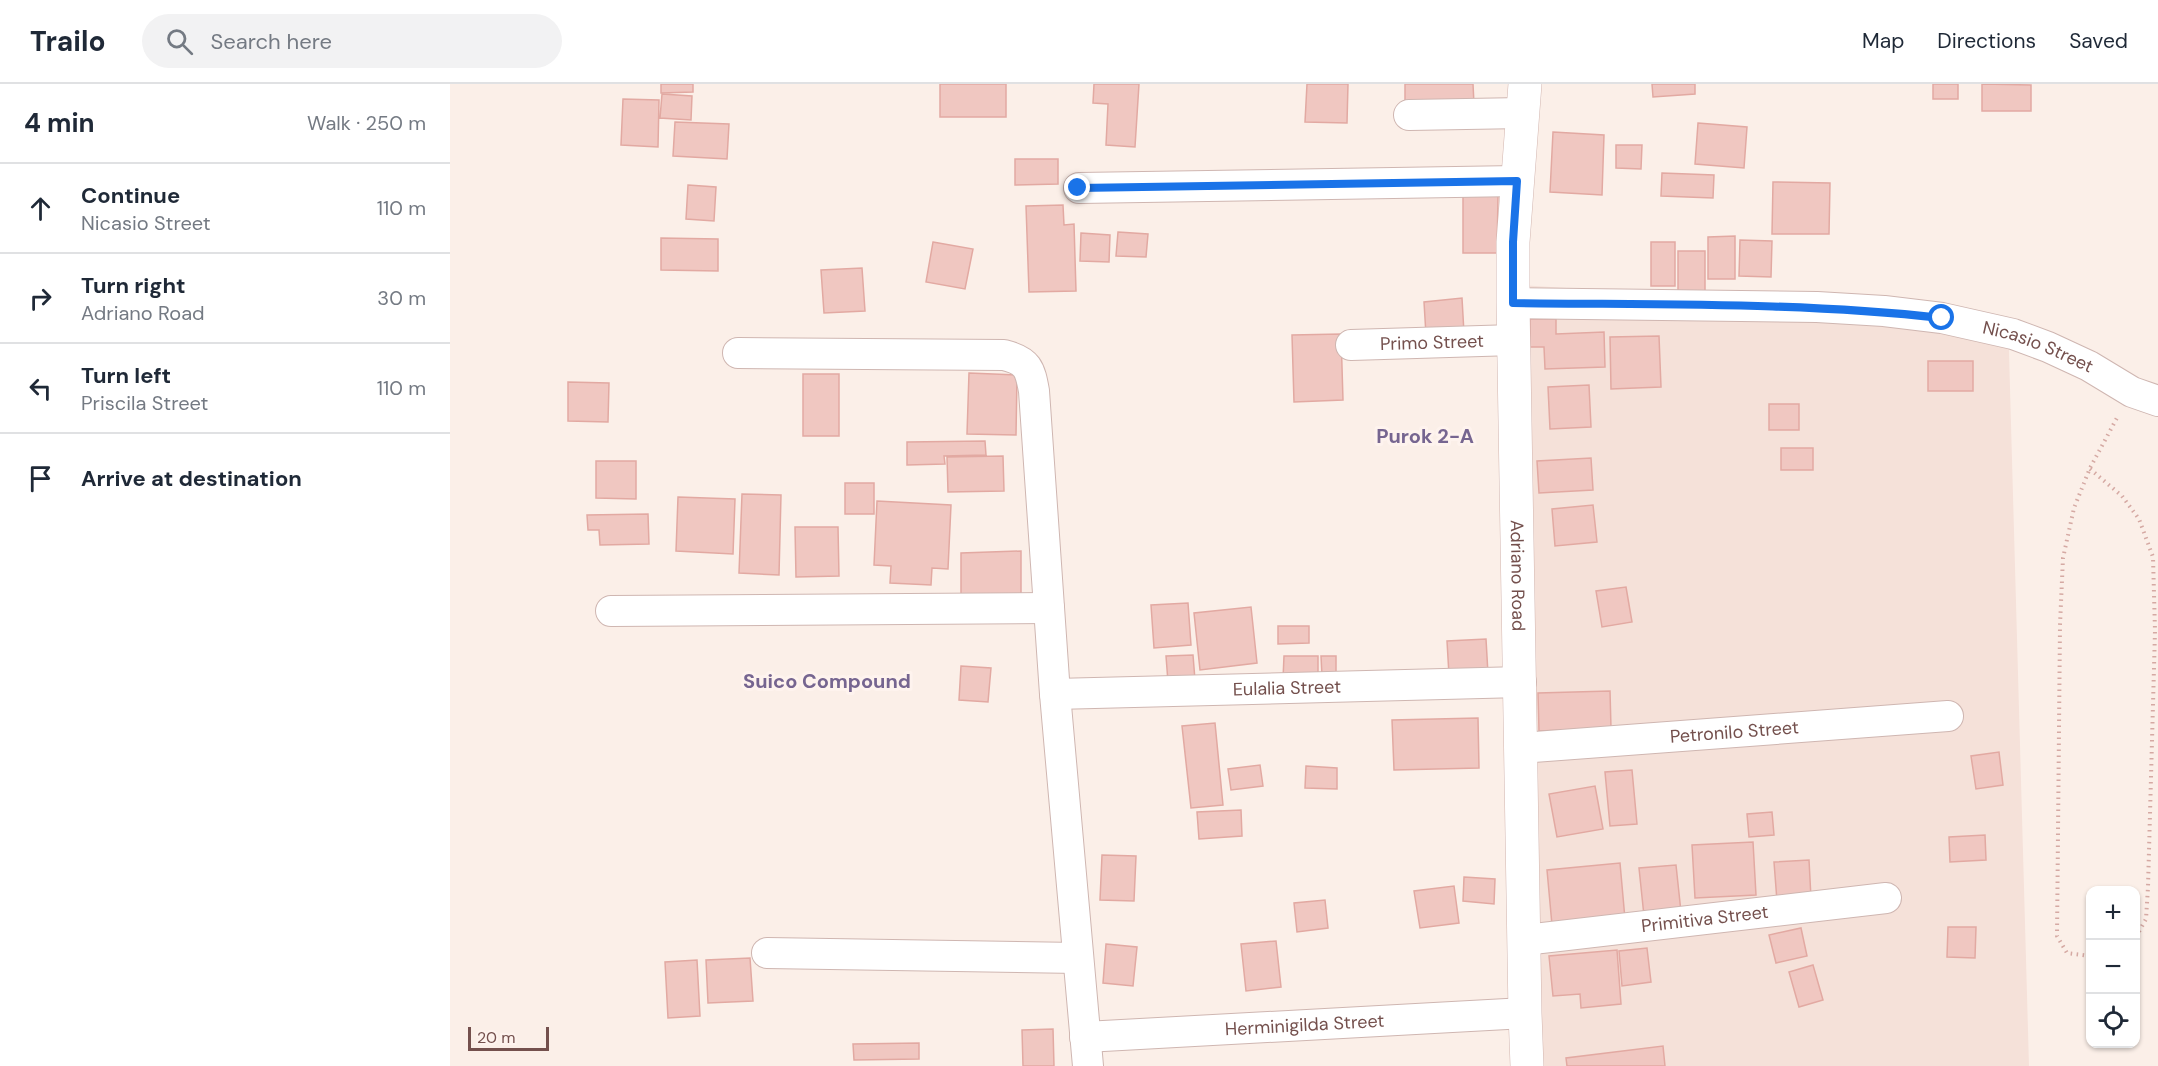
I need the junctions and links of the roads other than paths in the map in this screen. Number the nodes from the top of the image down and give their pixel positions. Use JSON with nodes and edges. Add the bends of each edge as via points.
{"nodes":[{"id":1,"x":1524,"y":98,"type":"edge"},
{"id":2,"x":1409,"y":115,"type":"dead end"},
{"id":3,"x":1517,"y":181,"type":"junction"},
{"id":4,"x":1078,"y":188,"type":"dead end"},
{"id":5,"x":1513,"y":303,"type":"junction"},
{"id":6,"x":1514,"y":340,"type":"junction"},
{"id":7,"x":1351,"y":345,"type":"dead end"},
{"id":8,"x":738,"y":353,"type":"dead end"},
{"id":9,"x":2145,"y":397,"type":"edge"},
{"id":10,"x":1049,"y":608,"type":"junction"},
{"id":11,"x":611,"y":611,"type":"dead end"},
{"id":12,"x":1521,"y":682,"type":"junction"},
{"id":13,"x":1055,"y":694,"type":"junction"},
{"id":14,"x":1948,"y":716,"type":"dead end"},
{"id":15,"x":1521,"y":748,"type":"junction"},
{"id":16,"x":1886,"y":898,"type":"dead end"},
{"id":17,"x":1524,"y":940,"type":"junction"},
{"id":18,"x":767,"y":953,"type":"dead end"},
{"id":19,"x":1078,"y":958,"type":"junction"},
{"id":20,"x":1525,"y":1013,"type":"junction"},
{"id":21,"x":1087,"y":1052,"type":"edge"},
{"id":22,"x":1527,"y":1066,"type":"edge"}],
"edges":[{"from":1,"to":2,"type":"street"},
{"from":1,"to":3,"type":"street","name":"Adriano Road"},
{"from":3,"to":4,"type":"street"},
{"from":3,"to":5,"type":"street","name":"Adriano Road"},
{"from":5,"to":6,"type":"street","name":"Adriano Road"},
{"from":5,"to":9,"type":"street","name":"Nicasio Street","via":[[1817,307],[1942,318],[2039,344]]},
{"from":6,"to":7,"type":"street","name":"Primo Street"},
{"from":6,"to":12,"type":"street","name":"Adriano Road"},
{"from":8,"to":10,"type":"street","via":[[1004,355],[1027,366],[1034,391]]},
{"from":10,"to":11,"type":"street"},
{"from":10,"to":13,"type":"street"},
{"from":12,"to":13,"type":"street","name":"Eulalia Street"},
{"from":12,"to":15,"type":"street","name":"Adriano Road"},
{"from":13,"to":19,"type":"street"},
{"from":14,"to":15,"type":"street","name":"Petronilo Street"},
{"from":15,"to":17,"type":"street","name":"Adriano Road"},
{"from":16,"to":17,"type":"street","name":"Primitiva Street"},
{"from":17,"to":20,"type":"street","name":"Adriano Road"},
{"from":18,"to":19,"type":"street"},
{"from":19,"to":21,"type":"street"},
{"from":20,"to":21,"type":"street","name":"Herminigilda Street"},
{"from":20,"to":22,"type":"street","name":"Adriano Road"}]}
